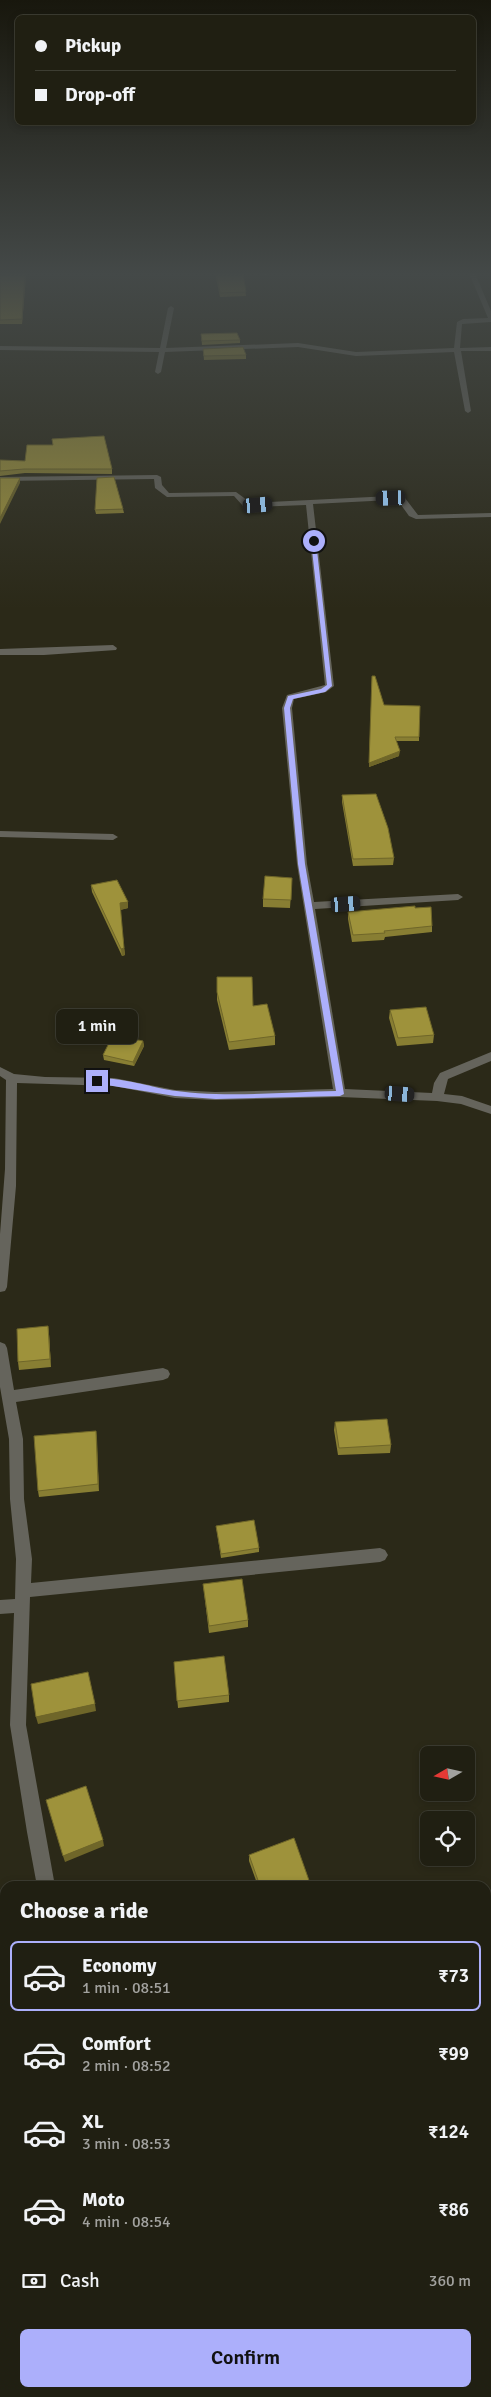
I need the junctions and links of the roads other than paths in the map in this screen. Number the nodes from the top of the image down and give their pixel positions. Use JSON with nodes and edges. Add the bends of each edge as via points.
{"nodes":[{"id":1,"x":464,"y":385,"type":"edge"},
{"id":2,"x":468,"y":410,"type":"dead end"},
{"id":3,"x":0,"y":479,"type":"edge"},
{"id":4,"x":309,"y":501,"type":"junction"},
{"id":5,"x":491,"y":515,"type":"edge"},
{"id":6,"x":113,"y":648,"type":"dead end"},
{"id":7,"x":0,"y":652,"type":"edge"},
{"id":8,"x":0,"y":834,"type":"edge"},
{"id":9,"x":113,"y":837,"type":"dead end"},
{"id":10,"x":458,"y":897,"type":"dead end"},
{"id":11,"x":309,"y":906,"type":"junction"},
{"id":12,"x":491,"y":1056,"type":"edge"},
{"id":13,"x":0,"y":1071,"type":"edge"},
{"id":14,"x":12,"y":1078,"type":"junction"},
{"id":15,"x":340,"y":1094,"type":"junction"},
{"id":16,"x":437,"y":1097,"type":"junction"},
{"id":17,"x":491,"y":1110,"type":"edge"},
{"id":18,"x":0,"y":1287,"type":"edge"},
{"id":19,"x":0,"y":1348,"type":"edge"},
{"id":20,"x":163,"y":1374,"type":"dead end"},
{"id":21,"x":8,"y":1397,"type":"junction"},
{"id":22,"x":380,"y":1556,"type":"dead end"},
{"id":23,"x":23,"y":1598,"type":"junction"},
{"id":24,"x":0,"y":1607,"type":"edge"},
{"id":25,"x":45,"y":1881,"type":"edge"}],
"edges":[{"from":1,"to":2,"type":"street"},
{"from":3,"to":4,"type":"street","via":[[157,477],[158,486],[167,496],[236,494],[251,505]]},
{"from":4,"to":5,"type":"street","via":[[391,498],[402,500],[416,517]]},
{"from":4,"to":11,"type":"street","via":[[330,686],[290,697],[287,708]]},
{"from":6,"to":7,"type":"street"},
{"from":8,"to":9,"type":"street"},
{"from":10,"to":11,"type":"street"},
{"from":11,"to":15,"type":"street"},
{"from":12,"to":16,"type":"street","via":[[444,1076]]},
{"from":13,"to":14,"type":"street"},
{"from":14,"to":15,"type":"street","via":[[114,1082],[175,1094]]},
{"from":14,"to":18,"type":"street","via":[[9,1094],[9,1222]]},
{"from":15,"to":16,"type":"street"},
{"from":16,"to":17,"type":"street","via":[[462,1100]]},
{"from":19,"to":21,"type":"street"},
{"from":20,"to":21,"type":"street"},
{"from":21,"to":23,"type":"street","via":[[16,1439],[17,1499],[24,1559]]},
{"from":22,"to":23,"type":"street"},
{"from":23,"to":24,"type":"street"},
{"from":23,"to":25,"type":"street","via":[[18,1725]]}]}
